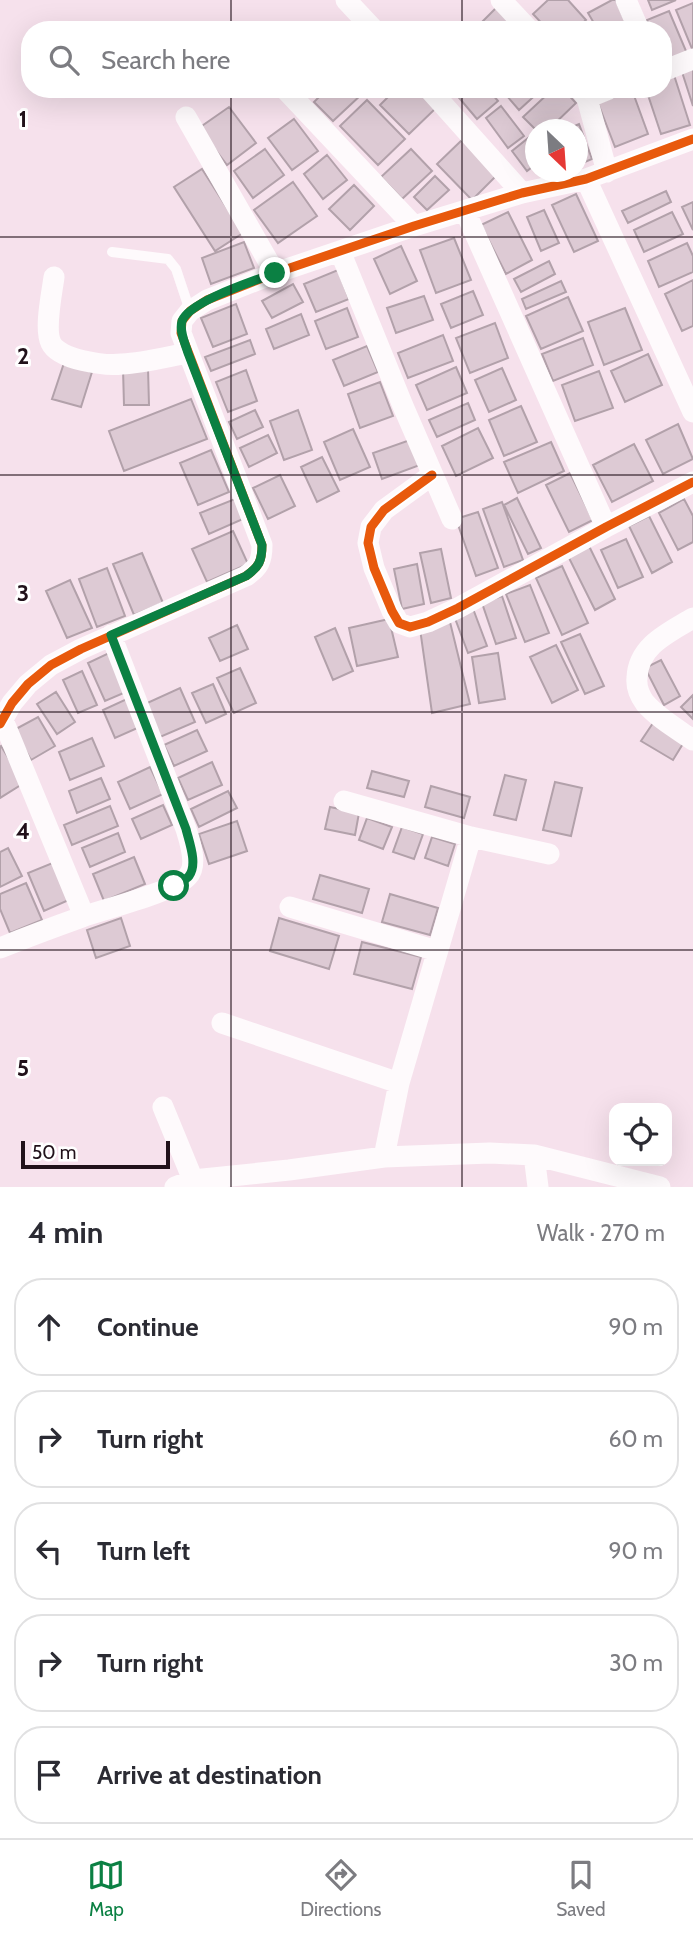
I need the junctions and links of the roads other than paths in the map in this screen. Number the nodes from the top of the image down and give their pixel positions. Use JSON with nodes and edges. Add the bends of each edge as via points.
{"nodes":[{"id":1,"x":346,"y":0,"type":"edge"},
{"id":2,"x":501,"y":0,"type":"edge"},
{"id":3,"x":626,"y":0,"type":"edge"},
{"id":4,"x":366,"y":21,"type":"edge"},
{"id":5,"x":521,"y":21,"type":"edge"},
{"id":6,"x":635,"y":21,"type":"edge"},
{"id":7,"x":693,"y":59,"type":"edge"},
{"id":8,"x":672,"y":67,"type":"edge"},
{"id":9,"x":293,"y":98,"type":"edge"},
{"id":10,"x":437,"y":98,"type":"edge"},
{"id":11,"x":585,"y":98,"type":"edge"},
{"id":12,"x":186,"y":117,"type":"dead end"},
{"id":13,"x":693,"y":139,"type":"edge"},
{"id":14,"x":607,"y":172,"type":"junction"},
{"id":15,"x":588,"y":178,"type":"edge"},
{"id":16,"x":572,"y":182,"type":"edge"},
{"id":17,"x":587,"y":182,"type":"edge"},
{"id":18,"x":522,"y":193,"type":"junction"},
{"id":19,"x":464,"y":211,"type":"junction"},
{"id":20,"x":414,"y":226,"type":"junction"},
{"id":21,"x":340,"y":251,"type":"junction"},
{"id":22,"x":112,"y":252,"type":"dead end"},
{"id":23,"x":275,"y":273,"type":"junction"},
{"id":24,"x":54,"y":277,"type":"dead end"},
{"id":25,"x":190,"y":311,"type":"junction"},
{"id":26,"x":188,"y":353,"type":"junction"},
{"id":27,"x":693,"y":412,"type":"edge"},
{"id":28,"x":432,"y":475,"type":"junction"},
{"id":29,"x":693,"y":482,"type":"edge"},
{"id":30,"x":452,"y":519,"type":"dead end"},
{"id":31,"x":606,"y":527,"type":"junction"},
{"id":32,"x":693,"y":618,"type":"edge"},
{"id":33,"x":111,"y":635,"type":"junction"},
{"id":34,"x":1,"y":722,"type":"edge"},
{"id":35,"x":693,"y":740,"type":"edge"},
{"id":36,"x":344,"y":801,"type":"dead end"},
{"id":37,"x":471,"y":836,"type":"junction"},
{"id":38,"x":549,"y":854,"type":"dead end"},
{"id":39,"x":290,"y":907,"type":"dead end"},
{"id":40,"x":84,"y":916,"type":"junction"},
{"id":41,"x":0,"y":947,"type":"edge"},
{"id":42,"x":437,"y":951,"type":"junction"},
{"id":43,"x":222,"y":1023,"type":"dead end"},
{"id":44,"x":398,"y":1083,"type":"junction"},
{"id":45,"x":163,"y":1107,"type":"dead end"},
{"id":46,"x":534,"y":1155,"type":"junction"},
{"id":47,"x":384,"y":1157,"type":"junction"},
{"id":48,"x":290,"y":1178,"type":"edge"},
{"id":49,"x":184,"y":1184,"type":"edge"},
{"id":50,"x":538,"y":1187,"type":"edge"},
{"id":51,"x":660,"y":1187,"type":"edge"}],
"edges":[{"from":1,"to":4,"type":"street"},
{"from":2,"to":5,"type":"street"},
{"from":3,"to":6,"type":"street"},
{"from":7,"to":8,"type":"street"},
{"from":9,"to":20,"type":"street"},
{"from":10,"to":18,"type":"street"},
{"from":11,"to":14,"type":"street"},
{"from":12,"to":23,"type":"street"},
{"from":13,"to":14,"type":"street"},
{"from":14,"to":15,"type":"street"},
{"from":16,"to":18,"type":"street"},
{"from":17,"to":27,"type":"street"},
{"from":18,"to":19,"type":"street"},
{"from":19,"to":20,"type":"street"},
{"from":19,"to":31,"type":"street"},
{"from":20,"to":21,"type":"street"},
{"from":21,"to":23,"type":"street"},
{"from":21,"to":28,"type":"street"},
{"from":22,"to":25,"type":"lane","via":[[168,260],[176,269]]},
{"from":23,"to":25,"type":"street"},
{"from":24,"to":26,"type":"street","via":[[49,332],[51,344],[61,354],[121,365]]},
{"from":25,"to":26,"type":"street","via":[[182,321],[181,333]]},
{"from":26,"to":33,"type":"street","via":[[262,545],[262,559],[246,576]]},
{"from":28,"to":30,"type":"street"},
{"from":28,"to":31,"type":"street","via":[[384,510],[371,527],[368,542],[392,611],[399,623],[411,627],[458,608]]},
{"from":29,"to":31,"type":"street"},
{"from":32,"to":35,"type":"street","via":[[644,653],[636,685],[645,702]]},
{"from":33,"to":34,"type":"street","via":[[51,665],[20,693]]},
{"from":33,"to":40,"type":"street","via":[[186,829],[193,865],[189,876],[174,886]]},
{"from":34,"to":40,"type":"street"},
{"from":36,"to":37,"type":"street"},
{"from":37,"to":38,"type":"street"},
{"from":37,"to":42,"type":"street"},
{"from":39,"to":42,"type":"street"},
{"from":40,"to":41,"type":"street"},
{"from":42,"to":44,"type":"street"},
{"from":43,"to":44,"type":"street"},
{"from":44,"to":47,"type":"street"},
{"from":45,"to":49,"type":"street"},
{"from":46,"to":47,"type":"street"},
{"from":46,"to":50,"type":"street"},
{"from":46,"to":51,"type":"street"},
{"from":47,"to":48,"type":"street"},
{"from":48,"to":49,"type":"street"}]}
